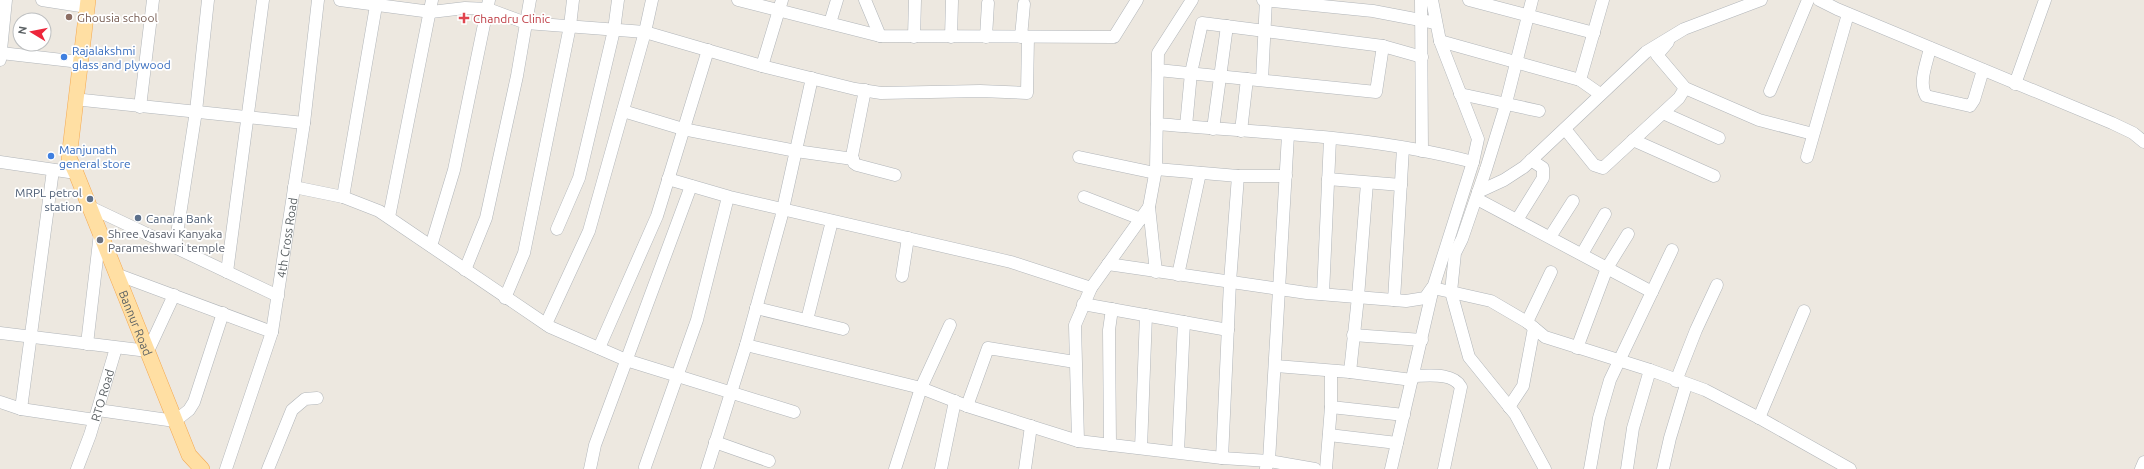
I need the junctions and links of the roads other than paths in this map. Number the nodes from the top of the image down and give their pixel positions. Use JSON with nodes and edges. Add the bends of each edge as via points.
{"nodes":[{"id":1,"x":6,"y":0,"type":"edge"},
{"id":2,"x":42,"y":0,"type":"edge"},
{"id":3,"x":153,"y":0,"type":"edge"},
{"id":4,"x":208,"y":0,"type":"edge"},
{"id":5,"x":264,"y":0,"type":"edge"},
{"id":6,"x":318,"y":0,"type":"edge"},
{"id":7,"x":340,"y":0,"type":"edge"},
{"id":8,"x":530,"y":0,"type":"edge"},
{"id":9,"x":573,"y":0,"type":"edge"},
{"id":10,"x":618,"y":0,"type":"edge"},
{"id":11,"x":652,"y":0,"type":"edge"},
{"id":12,"x":738,"y":0,"type":"edge"},
{"id":13,"x":837,"y":0,"type":"edge"},
{"id":14,"x":915,"y":0,"type":"edge"},
{"id":15,"x":1137,"y":0,"type":"edge"},
{"id":16,"x":1192,"y":0,"type":"edge"},
{"id":17,"x":1264,"y":0,"type":"edge"},
{"id":18,"x":1421,"y":0,"type":"edge"},
{"id":19,"x":1432,"y":0,"type":"edge"},
{"id":20,"x":1469,"y":0,"type":"edge"},
{"id":21,"x":1532,"y":0,"type":"edge"},
{"id":22,"x":1603,"y":0,"type":"edge"},
{"id":23,"x":1761,"y":0,"type":"edge"},
{"id":24,"x":1808,"y":0,"type":"edge"},
{"id":25,"x":1819,"y":0,"type":"edge"},
{"id":26,"x":2045,"y":0,"type":"edge"},
{"id":27,"x":952,"y":1,"type":"edge"},
{"id":28,"x":90,"y":2,"type":"edge"},
{"id":29,"x":376,"y":2,"type":"edge"},
{"id":30,"x":868,"y":2,"type":"edge"},
{"id":31,"x":1303,"y":2,"type":"edge"},
{"id":32,"x":988,"y":3,"type":"dead end"},
{"id":33,"x":1024,"y":4,"type":"dead end"},
{"id":34,"x":1334,"y":4,"type":"edge"},
{"id":35,"x":488,"y":5,"type":"edge"},
{"id":36,"x":780,"y":5,"type":"edge"},
{"id":37,"x":431,"y":6,"type":"edge"},
{"id":38,"x":1372,"y":6,"type":"edge"},
{"id":39,"x":1528,"y":14,"type":"junction"},
{"id":40,"x":1848,"y":14,"type":"junction"},
{"id":41,"x":1421,"y":20,"type":"junction"},
{"id":42,"x":526,"y":23,"type":"junction"},
{"id":43,"x":830,"y":23,"type":"junction"},
{"id":44,"x":1436,"y":23,"type":"junction"},
{"id":45,"x":570,"y":26,"type":"junction"},
{"id":46,"x":1227,"y":26,"type":"junction"},
{"id":47,"x":614,"y":30,"type":"junction"},
{"id":48,"x":1264,"y":31,"type":"junction"},
{"id":49,"x":645,"y":32,"type":"junction"},
{"id":50,"x":1594,"y":33,"type":"junction"},
{"id":51,"x":1673,"y":35,"type":"junction"},
{"id":52,"x":880,"y":36,"type":"junction"},
{"id":53,"x":914,"y":36,"type":"junction"},
{"id":54,"x":951,"y":37,"type":"junction"},
{"id":55,"x":986,"y":37,"type":"junction"},
{"id":56,"x":1025,"y":37,"type":"junction"},
{"id":57,"x":1440,"y":42,"type":"junction"},
{"id":58,"x":1383,"y":46,"type":"junction"},
{"id":59,"x":1930,"y":48,"type":"junction"},
{"id":60,"x":708,"y":50,"type":"junction"},
{"id":61,"x":0,"y":57,"type":"edge"},
{"id":62,"x":1422,"y":57,"type":"junction"},
{"id":63,"x":80,"y":62,"type":"junction"},
{"id":64,"x":1516,"y":62,"type":"junction"},
{"id":65,"x":762,"y":66,"type":"junction"},
{"id":66,"x":1158,"y":70,"type":"junction"},
{"id":67,"x":1982,"y":70,"type":"junction"},
{"id":68,"x":1191,"y":73,"type":"junction"},
{"id":69,"x":1219,"y":76,"type":"junction"},
{"id":70,"x":812,"y":78,"type":"junction"},
{"id":71,"x":1247,"y":79,"type":"junction"},
{"id":72,"x":1262,"y":80,"type":"junction"},
{"id":73,"x":1580,"y":80,"type":"junction"},
{"id":74,"x":2015,"y":84,"type":"junction"},
{"id":75,"x":1685,"y":88,"type":"junction"},
{"id":76,"x":865,"y":90,"type":"junction"},
{"id":77,"x":1770,"y":91,"type":"dead end"},
{"id":78,"x":1460,"y":94,"type":"junction"},
{"id":79,"x":1600,"y":94,"type":"junction"},
{"id":80,"x":83,"y":100,"type":"junction"},
{"id":81,"x":1506,"y":104,"type":"junction"},
{"id":82,"x":140,"y":107,"type":"junction"},
{"id":83,"x":196,"y":111,"type":"junction"},
{"id":84,"x":622,"y":111,"type":"junction"},
{"id":85,"x":1539,"y":111,"type":"dead end"},
{"id":86,"x":1663,"y":113,"type":"junction"},
{"id":87,"x":249,"y":118,"type":"junction"},
{"id":88,"x":304,"y":123,"type":"junction"},
{"id":89,"x":1157,"y":124,"type":"junction"},
{"id":90,"x":1186,"y":126,"type":"junction"},
{"id":91,"x":683,"y":129,"type":"junction"},
{"id":92,"x":1213,"y":129,"type":"junction"},
{"id":93,"x":1564,"y":129,"type":"junction"},
{"id":94,"x":1241,"y":131,"type":"junction"},
{"id":95,"x":1813,"y":134,"type":"junction"},
{"id":96,"x":1288,"y":135,"type":"junction"},
{"id":97,"x":1330,"y":138,"type":"junction"},
{"id":98,"x":1719,"y":138,"type":"dead end"},
{"id":99,"x":1633,"y":140,"type":"junction"},
{"id":100,"x":2144,"y":142,"type":"edge"},
{"id":101,"x":1403,"y":148,"type":"junction"},
{"id":102,"x":796,"y":151,"type":"junction"},
{"id":103,"x":1422,"y":151,"type":"junction"},
{"id":104,"x":1807,"y":156,"type":"dead end"},
{"id":105,"x":1079,"y":157,"type":"dead end"},
{"id":106,"x":853,"y":159,"type":"junction"},
{"id":107,"x":1532,"y":160,"type":"junction"},
{"id":108,"x":0,"y":162,"type":"edge"},
{"id":109,"x":1473,"y":162,"type":"junction"},
{"id":110,"x":53,"y":170,"type":"junction"},
{"id":111,"x":1155,"y":171,"type":"junction"},
{"id":112,"x":76,"y":172,"type":"junction"},
{"id":113,"x":1200,"y":173,"type":"junction"},
{"id":114,"x":895,"y":175,"type":"dead end"},
{"id":115,"x":1238,"y":176,"type":"junction"},
{"id":116,"x":1286,"y":176,"type":"junction"},
{"id":117,"x":1714,"y":176,"type":"dead end"},
{"id":118,"x":668,"y":179,"type":"junction"},
{"id":119,"x":1328,"y":179,"type":"junction"},
{"id":120,"x":1367,"y":183,"type":"junction"},
{"id":121,"x":1401,"y":185,"type":"junction"},
{"id":122,"x":691,"y":186,"type":"junction"},
{"id":123,"x":294,"y":187,"type":"junction"},
{"id":124,"x":1478,"y":195,"type":"junction"},
{"id":125,"x":343,"y":197,"type":"junction"},
{"id":126,"x":728,"y":197,"type":"junction"},
{"id":127,"x":1084,"y":197,"type":"dead end"},
{"id":128,"x":1573,"y":201,"type":"dead end"},
{"id":129,"x":90,"y":207,"type":"junction"},
{"id":130,"x":1149,"y":207,"type":"junction"},
{"id":131,"x":783,"y":210,"type":"junction"},
{"id":132,"x":1605,"y":214,"type":"dead end"},
{"id":133,"x":388,"y":217,"type":"junction"},
{"id":134,"x":1140,"y":219,"type":"junction"},
{"id":135,"x":1517,"y":220,"type":"junction"},
{"id":136,"x":832,"y":221,"type":"junction"},
{"id":137,"x":557,"y":229,"type":"dead end"},
{"id":138,"x":100,"y":233,"type":"junction"},
{"id":139,"x":1628,"y":234,"type":"dead end"},
{"id":140,"x":908,"y":238,"type":"junction"},
{"id":141,"x":1550,"y":238,"type":"junction"},
{"id":142,"x":175,"y":246,"type":"junction"},
{"id":143,"x":431,"y":246,"type":"junction"},
{"id":144,"x":1672,"y":250,"type":"dead end"},
{"id":145,"x":1582,"y":254,"type":"junction"},
{"id":146,"x":1108,"y":264,"type":"junction"},
{"id":147,"x":1607,"y":268,"type":"junction"},
{"id":148,"x":465,"y":270,"type":"junction"},
{"id":149,"x":228,"y":272,"type":"junction"},
{"id":150,"x":1156,"y":272,"type":"junction"},
{"id":151,"x":1551,"y":272,"type":"dead end"},
{"id":152,"x":116,"y":274,"type":"junction"},
{"id":153,"x":1178,"y":275,"type":"junction"},
{"id":154,"x":902,"y":276,"type":"dead end"},
{"id":155,"x":1230,"y":282,"type":"junction"},
{"id":156,"x":1716,"y":285,"type":"dead end"},
{"id":157,"x":1092,"y":288,"type":"junction"},
{"id":158,"x":1280,"y":288,"type":"junction"},
{"id":159,"x":1432,"y":288,"type":"junction"},
{"id":160,"x":1451,"y":292,"type":"junction"},
{"id":161,"x":1652,"y":292,"type":"junction"},
{"id":162,"x":1323,"y":294,"type":"junction"},
{"id":163,"x":174,"y":295,"type":"junction"},
{"id":164,"x":278,"y":296,"type":"junction"},
{"id":165,"x":1358,"y":297,"type":"junction"},
{"id":166,"x":505,"y":298,"type":"junction"},
{"id":167,"x":1394,"y":300,"type":"junction"},
{"id":168,"x":1083,"y":304,"type":"junction"},
{"id":169,"x":756,"y":308,"type":"junction"},
{"id":170,"x":1112,"y":309,"type":"junction"},
{"id":171,"x":1804,"y":311,"type":"dead end"},
{"id":172,"x":223,"y":314,"type":"junction"},
{"id":173,"x":1146,"y":315,"type":"junction"},
{"id":174,"x":807,"y":320,"type":"junction"},
{"id":175,"x":1184,"y":322,"type":"junction"},
{"id":176,"x":546,"y":324,"type":"junction"},
{"id":177,"x":950,"y":325,"type":"dead end"},
{"id":178,"x":1530,"y":325,"type":"junction"},
{"id":179,"x":843,"y":329,"type":"dead end"},
{"id":180,"x":1228,"y":330,"type":"junction"},
{"id":181,"x":272,"y":332,"type":"junction"},
{"id":182,"x":0,"y":333,"type":"edge"},
{"id":183,"x":1353,"y":334,"type":"junction"},
{"id":184,"x":30,"y":337,"type":"junction"},
{"id":185,"x":1422,"y":340,"type":"junction"},
{"id":186,"x":87,"y":344,"type":"junction"},
{"id":187,"x":746,"y":345,"type":"junction"},
{"id":188,"x":116,"y":348,"type":"junction"},
{"id":189,"x":599,"y":348,"type":"junction"},
{"id":190,"x":1577,"y":348,"type":"junction"},
{"id":191,"x":148,"y":351,"type":"junction"},
{"id":192,"x":626,"y":360,"type":"junction"},
{"id":193,"x":1618,"y":361,"type":"junction"},
{"id":194,"x":1075,"y":362,"type":"junction"},
{"id":195,"x":1276,"y":366,"type":"junction"},
{"id":196,"x":1650,"y":370,"type":"junction"},
{"id":197,"x":1330,"y":372,"type":"junction"},
{"id":198,"x":1350,"y":372,"type":"junction"},
{"id":199,"x":677,"y":376,"type":"junction"},
{"id":200,"x":1412,"y":378,"type":"junction"},
{"id":201,"x":1681,"y":383,"type":"junction"},
{"id":202,"x":920,"y":388,"type":"junction"},
{"id":203,"x":731,"y":393,"type":"junction"},
{"id":204,"x":317,"y":398,"type":"dead end"},
{"id":205,"x":0,"y":402,"type":"edge"},
{"id":206,"x":961,"y":404,"type":"junction"},
{"id":207,"x":1331,"y":407,"type":"junction"},
{"id":208,"x":1509,"y":407,"type":"junction"},
{"id":209,"x":21,"y":409,"type":"junction"},
{"id":210,"x":794,"y":412,"type":"dead end"},
{"id":211,"x":1404,"y":414,"type":"junction"},
{"id":212,"x":97,"y":415,"type":"junction"},
{"id":213,"x":1759,"y":418,"type":"junction"},
{"id":214,"x":175,"y":421,"type":"junction"},
{"id":215,"x":1031,"y":426,"type":"junction"},
{"id":216,"x":1329,"y":435,"type":"junction"},
{"id":217,"x":1078,"y":441,"type":"junction"},
{"id":218,"x":715,"y":442,"type":"junction"},
{"id":219,"x":1397,"y":443,"type":"junction"},
{"id":220,"x":1110,"y":444,"type":"junction"},
{"id":221,"x":1141,"y":448,"type":"junction"},
{"id":222,"x":1178,"y":452,"type":"junction"},
{"id":223,"x":1222,"y":458,"type":"junction"},
{"id":224,"x":769,"y":461,"type":"dead end"},
{"id":225,"x":2144,"y":462,"type":"edge"},
{"id":226,"x":1267,"y":465,"type":"edge"},
{"id":227,"x":645,"y":467,"type":"dead end"},
{"id":228,"x":77,"y":469,"type":"edge"},
{"id":229,"x":202,"y":469,"type":"edge"},
{"id":230,"x":226,"y":469,"type":"edge"},
{"id":231,"x":268,"y":469,"type":"edge"},
{"id":232,"x":590,"y":469,"type":"edge"},
{"id":233,"x":707,"y":469,"type":"edge"},
{"id":234,"x":895,"y":469,"type":"edge"},
{"id":235,"x":941,"y":469,"type":"edge"},
{"id":236,"x":1025,"y":469,"type":"edge"},
{"id":237,"x":1315,"y":469,"type":"edge"},
{"id":238,"x":1326,"y":469,"type":"edge"},
{"id":239,"x":1391,"y":469,"type":"edge"},
{"id":240,"x":1444,"y":469,"type":"edge"},
{"id":241,"x":1545,"y":469,"type":"edge"},
{"id":242,"x":1590,"y":469,"type":"edge"},
{"id":243,"x":1627,"y":469,"type":"edge"},
{"id":244,"x":1663,"y":469,"type":"edge"},
{"id":245,"x":1850,"y":469,"type":"edge"},
{"id":246,"x":2141,"y":469,"type":"edge"}],
"edges":[{"from":1,"to":61,"type":"street"},
{"from":2,"to":28,"type":"street"},
{"from":3,"to":82,"type":"street"},
{"from":4,"to":83,"type":"street"},
{"from":5,"to":87,"type":"street"},
{"from":6,"to":88,"type":"street","name":"4th Cross Road"},
{"from":7,"to":29,"type":"street"},
{"from":8,"to":42,"type":"street"},
{"from":9,"to":45,"type":"street"},
{"from":10,"to":47,"type":"street"},
{"from":11,"to":49,"type":"street"},
{"from":12,"to":36,"type":"street"},
{"from":13,"to":43,"type":"street"},
{"from":14,"to":53,"type":"street"},
{"from":15,"to":56,"type":"street","via":[[1114,37]]},
{"from":16,"to":66,"type":"street","via":[[1158,53]]},
{"from":17,"to":31,"type":"street"},
{"from":17,"to":48,"type":"street"},
{"from":18,"to":41,"type":"street"},
{"from":19,"to":44,"type":"street"},
{"from":20,"to":39,"type":"street"},
{"from":21,"to":39,"type":"street"},
{"from":22,"to":50,"type":"street"},
{"from":23,"to":51,"type":"street"},
{"from":24,"to":77,"type":"street"},
{"from":25,"to":40,"type":"street"},
{"from":26,"to":74,"type":"street"},
{"from":27,"to":54,"type":"street"},
{"from":28,"to":63,"type":"main road","name":"Bannur Road"},
{"from":28,"to":80,"type":"main road","name":"Bannur Road"},
{"from":29,"to":37,"type":"street"},
{"from":29,"to":125,"type":"street"},
{"from":30,"to":52,"type":"street"},
{"from":31,"to":34,"type":"street"},
{"from":32,"to":55,"type":"street"},
{"from":33,"to":56,"type":"street"},
{"from":34,"to":38,"type":"street"},
{"from":35,"to":37,"type":"street","via":[[465,8]]},
{"from":35,"to":42,"type":"street"},
{"from":35,"to":143,"type":"street","via":[[454,170]]},
{"from":36,"to":43,"type":"street"},
{"from":36,"to":65,"type":"street"},
{"from":37,"to":133,"type":"street"},
{"from":38,"to":41,"type":"street"},
{"from":39,"to":50,"type":"street"},
{"from":39,"to":64,"type":"street"},
{"from":40,"to":59,"type":"street"},
{"from":40,"to":95,"type":"street"},
{"from":41,"to":44,"type":"street"},
{"from":41,"to":62,"type":"street"},
{"from":42,"to":45,"type":"street"},
{"from":42,"to":148,"type":"street","via":[[486,218]]},
{"from":43,"to":52,"type":"street"},
{"from":44,"to":57,"type":"street"},
{"from":45,"to":47,"type":"street"},
{"from":45,"to":166,"type":"street","via":[[524,253]]},
{"from":46,"to":48,"type":"street"},
{"from":46,"to":68,"type":"street","via":[[1202,23]]},
{"from":46,"to":69,"type":"street"},
{"from":47,"to":49,"type":"street"},
{"from":47,"to":137,"type":"street","via":[[579,178]]},
{"from":48,"to":58,"type":"street"},
{"from":48,"to":72,"type":"street"},
{"from":49,"to":60,"type":"street"},
{"from":49,"to":84,"type":"street"},
{"from":50,"to":73,"type":"street"},
{"from":51,"to":75,"type":"street","via":[[1657,55]]},
{"from":51,"to":79,"type":"street","via":[[1646,52]]},
{"from":52,"to":53,"type":"street"},
{"from":53,"to":54,"type":"street"},
{"from":54,"to":55,"type":"street"},
{"from":55,"to":56,"type":"street"},
{"from":56,"to":76,"type":"street","via":[[1028,94],[980,91],[881,93]]},
{"from":57,"to":64,"type":"street"},
{"from":57,"to":78,"type":"street"},
{"from":58,"to":62,"type":"street"},
{"from":58,"to":72,"type":"street","via":[[1376,92]]},
{"from":59,"to":67,"type":"street"},
{"from":59,"to":67,"type":"street","via":[[1923,84],[1926,96],[1970,106]]},
{"from":60,"to":65,"type":"street"},
{"from":60,"to":91,"type":"street"},
{"from":61,"to":63,"type":"street"},
{"from":62,"to":103,"type":"street"},
{"from":63,"to":112,"type":"main road","name":"Bannur Road","via":[[69,158]]},
{"from":64,"to":73,"type":"street"},
{"from":64,"to":81,"type":"street"},
{"from":65,"to":70,"type":"street"},
{"from":66,"to":68,"type":"street"},
{"from":66,"to":89,"type":"street"},
{"from":67,"to":74,"type":"street"},
{"from":68,"to":69,"type":"street"},
{"from":68,"to":90,"type":"street"},
{"from":69,"to":71,"type":"street"},
{"from":69,"to":92,"type":"street"},
{"from":70,"to":76,"type":"street"},
{"from":70,"to":102,"type":"street"},
{"from":71,"to":72,"type":"street"},
{"from":71,"to":94,"type":"street"},
{"from":73,"to":79,"type":"street"},
{"from":74,"to":100,"type":"street","via":[[2112,123],[2133,133]]},
{"from":75,"to":86,"type":"street","via":[[1679,98]]},
{"from":75,"to":95,"type":"street","via":[[1759,120]]},
{"from":76,"to":106,"type":"street"},
{"from":78,"to":81,"type":"street"},
{"from":78,"to":109,"type":"street","via":[[1478,139]]},
{"from":79,"to":93,"type":"street"},
{"from":80,"to":82,"type":"street"},
{"from":80,"to":112,"type":"main road","name":"Bannur Road"},
{"from":81,"to":85,"type":"street"},
{"from":81,"to":124,"type":"street"},
{"from":82,"to":83,"type":"street"},
{"from":83,"to":87,"type":"street"},
{"from":83,"to":142,"type":"street"},
{"from":84,"to":91,"type":"street"},
{"from":84,"to":176,"type":"street","via":[[589,231]]},
{"from":86,"to":98,"type":"street"},
{"from":86,"to":99,"type":"street"},
{"from":87,"to":88,"type":"street"},
{"from":87,"to":149,"type":"street"},
{"from":88,"to":123,"type":"street","name":"4th Cross Road"},
{"from":89,"to":90,"type":"street"},
{"from":89,"to":111,"type":"street"},
{"from":90,"to":92,"type":"street"},
{"from":91,"to":102,"type":"street"},
{"from":91,"to":118,"type":"street"},
{"from":92,"to":94,"type":"street"},
{"from":93,"to":99,"type":"street","via":[[1594,166],[1603,168]]},
{"from":93,"to":107,"type":"street"},
{"from":94,"to":96,"type":"street"},
{"from":95,"to":104,"type":"street"},
{"from":96,"to":97,"type":"street"},
{"from":96,"to":116,"type":"street"},
{"from":97,"to":101,"type":"street"},
{"from":97,"to":119,"type":"street"},
{"from":99,"to":117,"type":"street"},
{"from":101,"to":103,"type":"street"},
{"from":101,"to":121,"type":"street"},
{"from":102,"to":106,"type":"street"},
{"from":102,"to":131,"type":"street"},
{"from":103,"to":109,"type":"street"},
{"from":105,"to":111,"type":"street"},
{"from":106,"to":114,"type":"street","via":[[857,166]]},
{"from":107,"to":124,"type":"street","via":[[1516,173]]},
{"from":107,"to":135,"type":"street","via":[[1544,168],[1543,178]]},
{"from":108,"to":110,"type":"street"},
{"from":109,"to":159,"type":"street"},
{"from":110,"to":112,"type":"street"},
{"from":110,"to":184,"type":"street"},
{"from":111,"to":113,"type":"street"},
{"from":111,"to":130,"type":"street"},
{"from":112,"to":129,"type":"main road","name":"Bannur Road"},
{"from":113,"to":115,"type":"street"},
{"from":113,"to":153,"type":"street"},
{"from":115,"to":116,"type":"street"},
{"from":115,"to":155,"type":"street"},
{"from":116,"to":158,"type":"street"},
{"from":118,"to":122,"type":"street"},
{"from":118,"to":189,"type":"street","via":[[657,216]]},
{"from":119,"to":120,"type":"street"},
{"from":119,"to":162,"type":"street"},
{"from":120,"to":121,"type":"street"},
{"from":120,"to":165,"type":"street"},
{"from":121,"to":167,"type":"street"},
{"from":122,"to":126,"type":"street"},
{"from":122,"to":192,"type":"street"},
{"from":123,"to":125,"type":"street"},
{"from":123,"to":164,"type":"street","name":"4th Cross Road"},
{"from":124,"to":135,"type":"street"},
{"from":124,"to":160,"type":"street","via":[[1455,253]]},
{"from":125,"to":133,"type":"street"},
{"from":126,"to":131,"type":"street"},
{"from":126,"to":199,"type":"street","via":[[697,320]]},
{"from":127,"to":134,"type":"street"},
{"from":128,"to":141,"type":"street"},
{"from":129,"to":138,"type":"main road","name":"Bannur Road"},
{"from":129,"to":142,"type":"street"},
{"from":130,"to":134,"type":"street"},
{"from":130,"to":150,"type":"street"},
{"from":131,"to":136,"type":"street"},
{"from":131,"to":169,"type":"street"},
{"from":132,"to":145,"type":"street"},
{"from":133,"to":143,"type":"street"},
{"from":134,"to":146,"type":"street"},
{"from":135,"to":141,"type":"street"},
{"from":136,"to":140,"type":"street"},
{"from":136,"to":174,"type":"street"},
{"from":138,"to":152,"type":"main road","name":"Bannur Road"},
{"from":138,"to":186,"type":"street"},
{"from":139,"to":147,"type":"street"},
{"from":140,"to":154,"type":"street"},
{"from":140,"to":157,"type":"street","via":[[1011,262]]},
{"from":141,"to":145,"type":"street"},
{"from":142,"to":149,"type":"street"},
{"from":143,"to":148,"type":"street"},
{"from":144,"to":161,"type":"street"},
{"from":145,"to":147,"type":"street"},
{"from":146,"to":150,"type":"street"},
{"from":146,"to":157,"type":"street"},
{"from":147,"to":161,"type":"street"},
{"from":147,"to":190,"type":"street"},
{"from":148,"to":166,"type":"street"},
{"from":149,"to":164,"type":"street"},
{"from":150,"to":153,"type":"street"},
{"from":151,"to":178,"type":"street"},
{"from":152,"to":163,"type":"street"},
{"from":152,"to":191,"type":"main road","name":"Bannur Road"},
{"from":153,"to":155,"type":"street"},
{"from":155,"to":158,"type":"street"},
{"from":155,"to":180,"type":"street"},
{"from":156,"to":201,"type":"street","via":[[1696,330]]},
{"from":157,"to":168,"type":"street"},
{"from":158,"to":162,"type":"street"},
{"from":158,"to":195,"type":"street"},
{"from":159,"to":160,"type":"street"},
{"from":159,"to":167,"type":"street","via":[[1425,298]]},
{"from":159,"to":185,"type":"street"},
{"from":160,"to":178,"type":"street","via":[[1490,301]]},
{"from":160,"to":208,"type":"street","via":[[1469,357]]},
{"from":161,"to":193,"type":"street"},
{"from":162,"to":165,"type":"street"},
{"from":163,"to":172,"type":"street"},
{"from":163,"to":191,"type":"street"},
{"from":164,"to":181,"type":"street","name":"4th Cross Road"},
{"from":165,"to":167,"type":"street"},
{"from":165,"to":183,"type":"street"},
{"from":166,"to":176,"type":"street"},
{"from":168,"to":170,"type":"street"},
{"from":168,"to":194,"type":"street","via":[[1075,325]]},
{"from":169,"to":174,"type":"street"},
{"from":169,"to":187,"type":"street"},
{"from":170,"to":173,"type":"street"},
{"from":170,"to":220,"type":"street","via":[[1109,330]]},
{"from":171,"to":213,"type":"street"},
{"from":172,"to":181,"type":"street"},
{"from":172,"to":214,"type":"street","via":[[194,402]]},
{"from":173,"to":175,"type":"street"},
{"from":173,"to":221,"type":"street"},
{"from":174,"to":179,"type":"street"},
{"from":175,"to":180,"type":"street"},
{"from":175,"to":222,"type":"street"},
{"from":176,"to":189,"type":"street"},
{"from":177,"to":202,"type":"street"},
{"from":178,"to":190,"type":"street","via":[[1544,337]]},
{"from":178,"to":208,"type":"street","via":[[1523,386]]},
{"from":180,"to":223,"type":"street"},
{"from":181,"to":230,"type":"street","name":"4th Cross Road"},
{"from":182,"to":184,"type":"street"},
{"from":183,"to":185,"type":"street"},
{"from":183,"to":198,"type":"street"},
{"from":184,"to":186,"type":"street"},
{"from":184,"to":209,"type":"street"},
{"from":185,"to":200,"type":"street"},
{"from":186,"to":188,"type":"street"},
{"from":187,"to":202,"type":"street"},
{"from":187,"to":203,"type":"street"},
{"from":188,"to":191,"type":"street"},
{"from":188,"to":212,"type":"street","name":"RTO Road"},
{"from":189,"to":192,"type":"street"},
{"from":190,"to":193,"type":"street"},
{"from":191,"to":214,"type":"main road","name":"Bannur Road"},
{"from":192,"to":199,"type":"street"},
{"from":192,"to":232,"type":"street","via":[[595,445]]},
{"from":193,"to":196,"type":"street"},
{"from":193,"to":242,"type":"street","via":[[1599,418]]},
{"from":194,"to":206,"type":"street","via":[[988,348]]},
{"from":194,"to":217,"type":"street"},
{"from":195,"to":197,"type":"street"},
{"from":195,"to":226,"type":"street"},
{"from":196,"to":201,"type":"street"},
{"from":196,"to":243,"type":"street","via":[[1633,428]]},
{"from":197,"to":198,"type":"street"},
{"from":197,"to":207,"type":"street"},
{"from":198,"to":200,"type":"street"},
{"from":199,"to":203,"type":"street"},
{"from":199,"to":227,"type":"street"},
{"from":200,"to":211,"type":"street"},
{"from":200,"to":240,"type":"street","via":[[1439,376],[1458,382],[1461,387]]},
{"from":201,"to":213,"type":"street","via":[[1705,390]]},
{"from":201,"to":244,"type":"street"},
{"from":202,"to":206,"type":"street"},
{"from":202,"to":234,"type":"street"},
{"from":203,"to":210,"type":"street"},
{"from":203,"to":218,"type":"street"},
{"from":204,"to":231,"type":"street","via":[[305,399],[292,410]]},
{"from":205,"to":209,"type":"street"},
{"from":206,"to":215,"type":"street"},
{"from":206,"to":235,"type":"street"},
{"from":207,"to":211,"type":"street"},
{"from":207,"to":216,"type":"street"},
{"from":208,"to":241,"type":"street"},
{"from":209,"to":212,"type":"street"},
{"from":211,"to":219,"type":"street"},
{"from":212,"to":214,"type":"street"},
{"from":212,"to":228,"type":"street","name":"RTO Road"},
{"from":213,"to":245,"type":"street"},
{"from":214,"to":229,"type":"main road","name":"Bannur Road","via":[[189,454]]},
{"from":215,"to":217,"type":"street"},
{"from":215,"to":236,"type":"street"},
{"from":216,"to":219,"type":"street"},
{"from":216,"to":238,"type":"street"},
{"from":217,"to":220,"type":"street"},
{"from":218,"to":224,"type":"street"},
{"from":218,"to":233,"type":"street"},
{"from":219,"to":239,"type":"street"},
{"from":220,"to":221,"type":"street"},
{"from":221,"to":222,"type":"street"},
{"from":222,"to":223,"type":"street"},
{"from":223,"to":226,"type":"street"},
{"from":225,"to":246,"type":"street"},
{"from":226,"to":237,"type":"street"}]}
